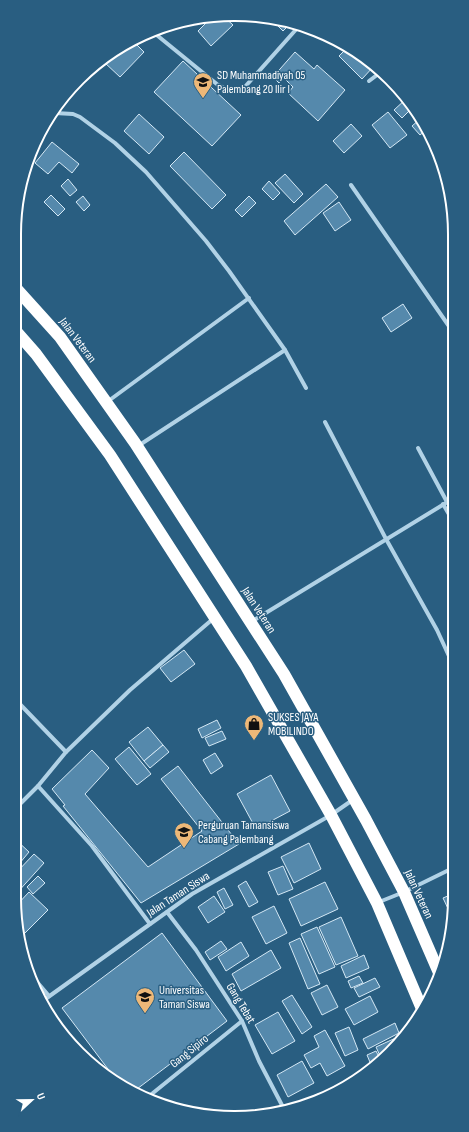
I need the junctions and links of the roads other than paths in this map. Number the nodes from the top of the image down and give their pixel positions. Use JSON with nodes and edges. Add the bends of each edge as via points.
{"nodes":[{"id":1,"x":296,"y":30,"type":"edge"},
{"id":2,"x":157,"y":35,"type":"edge"},
{"id":3,"x":376,"y":75,"type":"edge"},
{"id":4,"x":369,"y":81,"type":"dead end"},
{"id":5,"x":59,"y":113,"type":"edge"},
{"id":6,"x":352,"y":186,"type":"dead end"},
{"id":7,"x":21,"y":294,"type":"edge"},
{"id":8,"x":249,"y":298,"type":"junction"},
{"id":9,"x":448,"y":325,"type":"edge"},
{"id":10,"x":21,"y":338,"type":"edge"},
{"id":11,"x":285,"y":350,"type":"junction"},
{"id":12,"x":306,"y":388,"type":"dead end"},
{"id":13,"x":106,"y":403,"type":"junction"},
{"id":14,"x":324,"y":422,"type":"dead end"},
{"id":15,"x":138,"y":446,"type":"junction"},
{"id":16,"x":418,"y":448,"type":"dead end"},
{"id":17,"x":448,"y":501,"type":"edge"},
{"id":18,"x":445,"y":503,"type":"junction"},
{"id":19,"x":448,"y":510,"type":"edge"},
{"id":20,"x":386,"y":539,"type":"junction"},
{"id":21,"x":214,"y":617,"type":"junction"},
{"id":22,"x":250,"y":622,"type":"junction"},
{"id":23,"x":448,"y":654,"type":"edge"},
{"id":24,"x":21,"y":705,"type":"edge"},
{"id":25,"x":66,"y":752,"type":"junction"},
{"id":26,"x":38,"y":786,"type":"junction"},
{"id":27,"x":354,"y":799,"type":"junction"},
{"id":28,"x":21,"y":803,"type":"edge"},
{"id":29,"x":331,"y":815,"type":"junction"},
{"id":30,"x":448,"y":870,"type":"edge"},
{"id":31,"x":404,"y":892,"type":"junction"},
{"id":32,"x":377,"y":903,"type":"junction"},
{"id":33,"x":167,"y":912,"type":"junction"},
{"id":34,"x":150,"y":924,"type":"junction"},
{"id":35,"x":437,"y":967,"type":"edge"},
{"id":36,"x":40,"y":985,"type":"edge"},
{"id":37,"x":49,"y":996,"type":"junction"},
{"id":38,"x":46,"y":998,"type":"edge"},
{"id":39,"x":420,"y":1003,"type":"edge"},
{"id":40,"x":242,"y":1021,"type":"junction"},
{"id":41,"x":151,"y":1094,"type":"edge"},
{"id":42,"x":282,"y":1106,"type":"edge"}],
"edges":[{"from":1,"to":2,"type":"street","via":[[243,89],[236,91],[218,85]]},
{"from":3,"to":4,"type":"street"},
{"from":5,"to":8,"type":"street","via":[[80,117],[115,143],[146,172],[206,241]]},
{"from":6,"to":9,"type":"street"},
{"from":7,"to":13,"type":"highway","name":"Jalan Veteran","via":[[60,337]]},
{"from":8,"to":11,"type":"street"},
{"from":8,"to":13,"type":"street"},
{"from":10,"to":21,"type":"highway","via":[[36,354],[110,455]]},
{"from":11,"to":12,"type":"street"},
{"from":11,"to":15,"type":"street"},
{"from":13,"to":15,"type":"highway","name":"Jalan Veteran"},
{"from":14,"to":20,"type":"street"},
{"from":15,"to":22,"type":"highway","name":"Jalan Veteran"},
{"from":16,"to":18,"type":"street"},
{"from":17,"to":18,"type":"street"},
{"from":18,"to":19,"type":"street"},
{"from":18,"to":20,"type":"street"},
{"from":20,"to":22,"type":"street"},
{"from":20,"to":23,"type":"street"},
{"from":21,"to":25,"type":"street","via":[[130,690]]},
{"from":21,"to":29,"type":"highway","via":[[246,666]]},
{"from":22,"to":27,"type":"highway","name":"Jalan Veteran","via":[[284,674]]},
{"from":24,"to":25,"type":"street"},
{"from":25,"to":26,"type":"street"},
{"from":26,"to":28,"type":"street"},
{"from":26,"to":34,"type":"street","via":[[92,846]]},
{"from":27,"to":29,"type":"street","name":"Jalan Taman Siswa"},
{"from":27,"to":31,"type":"highway","name":"Jalan Veteran"},
{"from":29,"to":32,"type":"highway"},
{"from":29,"to":33,"type":"street","name":"Jalan Taman Siswa","via":[[192,894]]},
{"from":30,"to":31,"type":"street"},
{"from":31,"to":32,"type":"street"},
{"from":31,"to":35,"type":"highway","name":"Jalan Veteran"},
{"from":32,"to":39,"type":"highway"},
{"from":33,"to":34,"type":"street","name":"Jalan Taman Siswa"},
{"from":33,"to":40,"type":"street","name":"Gang Tebat","via":[[196,950]]},
{"from":34,"to":37,"type":"street","name":"Jalan Taman Siswa"},
{"from":36,"to":37,"type":"street"},
{"from":37,"to":38,"type":"street","name":"Jalan Taman Siswa"},
{"from":40,"to":41,"type":"street","name":"Gang Sipiro"},
{"from":40,"to":42,"type":"street","name":"Gang Tebat"}]}
